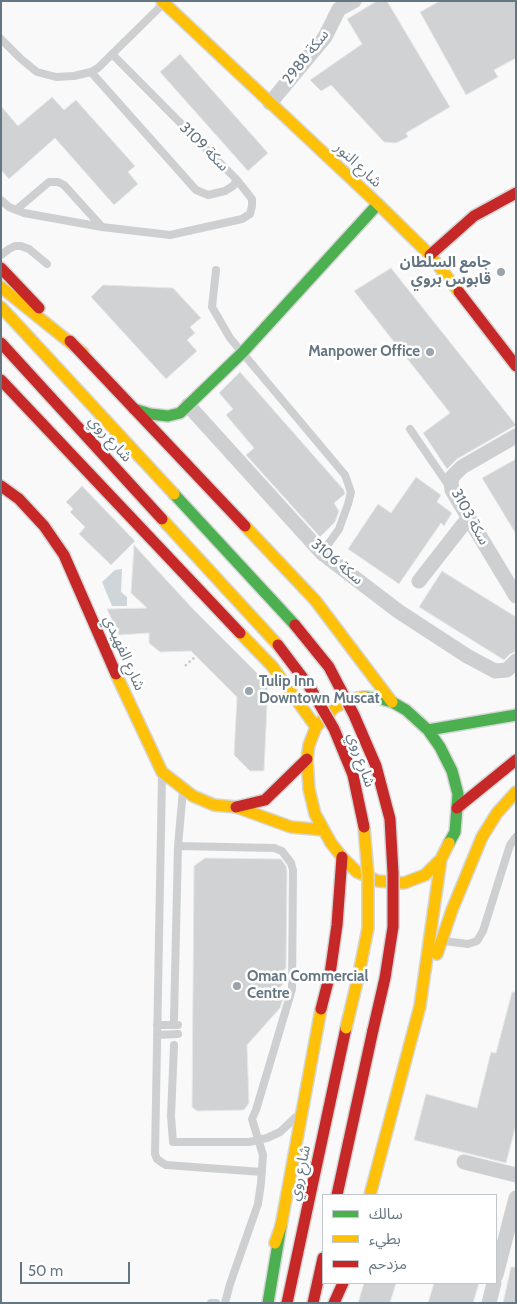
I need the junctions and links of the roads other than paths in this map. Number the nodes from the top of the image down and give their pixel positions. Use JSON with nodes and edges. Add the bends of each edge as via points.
{"nodes":[{"id":1,"x":354,"y":1,"type":"edge"},
{"id":2,"x":163,"y":2,"type":"edge"},
{"id":3,"x":337,"y":5,"type":"edge"},
{"id":4,"x":1,"y":39,"type":"edge"},
{"id":5,"x":112,"y":54,"type":"junction"},
{"id":6,"x":91,"y":72,"type":"junction"},
{"id":7,"x":270,"y":103,"type":"junction"},
{"id":8,"x":237,"y":180,"type":"junction"},
{"id":9,"x":516,"y":193,"type":"edge"},
{"id":10,"x":1,"y":200,"type":"edge"},
{"id":11,"x":378,"y":204,"type":"junction"},
{"id":12,"x":16,"y":210,"type":"junction"},
{"id":13,"x":102,"y":227,"type":"junction"},
{"id":14,"x":1,"y":255,"type":"edge"},
{"id":15,"x":430,"y":255,"type":"junction"},
{"id":16,"x":47,"y":264,"type":"dead end"},
{"id":17,"x":1,"y":268,"type":"edge"},
{"id":18,"x":216,"y":270,"type":"dead end"},
{"id":19,"x":1,"y":287,"type":"edge"},
{"id":20,"x":1,"y":307,"type":"edge"},
{"id":21,"x":1,"y":343,"type":"edge"},
{"id":22,"x":242,"y":353,"type":"junction"},
{"id":23,"x":82,"y":354,"type":"junction"},
{"id":24,"x":516,"y":366,"type":"edge"},
{"id":25,"x":1,"y":380,"type":"edge"},
{"id":26,"x":188,"y":406,"type":"junction"},
{"id":27,"x":134,"y":409,"type":"junction"},
{"id":28,"x":410,"y":429,"type":"dead end"},
{"id":29,"x":516,"y":436,"type":"edge"},
{"id":30,"x":1,"y":486,"type":"edge"},
{"id":31,"x":452,"y":490,"type":"junction"},
{"id":32,"x":469,"y":517,"type":"junction"},
{"id":33,"x":322,"y":553,"type":"junction"},
{"id":34,"x":419,"y":581,"type":"dead end"},
{"id":35,"x":516,"y":596,"type":"edge"},
{"id":36,"x":516,"y":661,"type":"edge"},
{"id":37,"x":392,"y":702,"type":"junction"},
{"id":38,"x":516,"y":715,"type":"edge"},
{"id":39,"x":316,"y":727,"type":"junction"},
{"id":40,"x":428,"y":730,"type":"junction"},
{"id":41,"x":307,"y":759,"type":"junction"},
{"id":42,"x":516,"y":760,"type":"edge"},
{"id":43,"x":162,"y":772,"type":"junction"},
{"id":44,"x":183,"y":788,"type":"junction"},
{"id":45,"x":516,"y":792,"type":"edge"},
{"id":46,"x":236,"y":807,"type":"junction"},
{"id":47,"x":457,"y":808,"type":"junction"},
{"id":48,"x":324,"y":830,"type":"junction"},
{"id":49,"x":516,"y":837,"type":"edge"},
{"id":50,"x":178,"y":846,"type":"junction"},
{"id":51,"x":342,"y":857,"type":"junction"},
{"id":52,"x":442,"y":859,"type":"junction"},
{"id":53,"x":442,"y":940,"type":"junction"},
{"id":54,"x":420,"y":1006,"type":"junction"},
{"id":55,"x":157,"y":1025,"type":"junction"},
{"id":56,"x":178,"y":1034,"type":"dead end"},
{"id":57,"x":157,"y":1035,"type":"junction"},
{"id":58,"x":174,"y":1045,"type":"dead end"},
{"id":59,"x":302,"y":1111,"type":"junction"},
{"id":60,"x":259,"y":1140,"type":"junction"},
{"id":61,"x":464,"y":1162,"type":"dead end"},
{"id":62,"x":262,"y":1172,"type":"junction"},
{"id":63,"x":516,"y":1176,"type":"edge"},
{"id":64,"x":337,"y":1194,"type":"edge"},
{"id":65,"x":370,"y":1194,"type":"edge"},
{"id":66,"x":516,"y":1198,"type":"edge"},
{"id":67,"x":281,"y":1226,"type":"junction"},
{"id":68,"x":322,"y":1262,"type":"edge"},
{"id":69,"x":497,"y":1271,"type":"edge"},
{"id":70,"x":344,"y":1284,"type":"edge"},
{"id":71,"x":344,"y":1284,"type":"edge"},
{"id":72,"x":494,"y":1284,"type":"edge"},
{"id":73,"x":211,"y":1303,"type":"edge"},
{"id":74,"x":216,"y":1303,"type":"edge"},
{"id":75,"x":225,"y":1303,"type":"edge"},
{"id":76,"x":257,"y":1303,"type":"edge"},
{"id":77,"x":268,"y":1303,"type":"edge"},
{"id":78,"x":287,"y":1303,"type":"edge"},
{"id":79,"x":313,"y":1303,"type":"edge"},
{"id":80,"x":334,"y":1303,"type":"edge"},
{"id":81,"x":339,"y":1303,"type":"edge"},
{"id":82,"x":488,"y":1303,"type":"edge"}],
"edges":[{"from":1,"to":3,"type":"street","name":"سكة 2988"},
{"from":2,"to":5,"type":"lane"},
{"from":2,"to":7,"type":"main road","name":"شارع النور"},
{"from":3,"to":7,"type":"street","name":"سكة 2988","via":[[325,37]]},
{"from":4,"to":6,"type":"lane","via":[[37,72],[56,77]]},
{"from":5,"to":6,"type":"lane"},
{"from":5,"to":8,"type":"lane","name":"سكة 3109"},
{"from":6,"to":8,"type":"lane","name":"سكة 3109","via":[[196,190],[208,195],[225,191]]},
{"from":7,"to":11,"type":"main road","name":"شارع النور"},
{"from":8,"to":13,"type":"lane","via":[[252,199],[250,214],[242,219],[170,235]]},
{"from":9,"to":15,"type":"main road","via":[[474,216]]},
{"from":10,"to":12,"type":"lane"},
{"from":11,"to":15,"type":"main road","name":"شارع النور"},
{"from":11,"to":22,"type":"main road"},
{"from":12,"to":13,"type":"lane"},
{"from":12,"to":13,"type":"lane","via":[[49,182],[58,182]]},
{"from":14,"to":16,"type":"lane","via":[[21,246]]},
{"from":15,"to":24,"type":"main road","name":"شارع النور"},
{"from":17,"to":23,"type":"main road"},
{"from":18,"to":22,"type":"lane","via":[[212,307]]},
{"from":19,"to":23,"type":"main road"},
{"from":20,"to":64,"type":"main road","name":"شارع روي","bridge":true,"via":[[295,625],[329,667],[376,766],[390,818],[393,927],[385,978]]},
{"from":21,"to":78,"type":"main road","name":"شارع روي","bridge":true,"via":[[278,645],[309,686],[334,729],[353,775],[364,823],[368,928]]},
{"from":22,"to":26,"type":"main road"},
{"from":22,"to":33,"type":"lane","via":[[345,475],[351,492],[348,504],[339,529]]},
{"from":23,"to":27,"type":"main road"},
{"from":25,"to":39,"type":"main road","via":[[272,666]]},
{"from":26,"to":27,"type":"main road","via":[[180,413],[168,416]]},
{"from":26,"to":33,"type":"street","name":"سكة 3106"},
{"from":27,"to":37,"type":"main road","via":[[315,600]]},
{"from":28,"to":31,"type":"lane"},
{"from":29,"to":31,"type":"street","name":"سكة 3103","via":[[462,467],[452,477]]},
{"from":30,"to":43,"type":"main road","name":"شارع الفهيدي","via":[[32,512],[64,555]]},
{"from":31,"to":32,"type":"street","name":"سكة 3103"},
{"from":32,"to":34,"type":"street"},
{"from":32,"to":35,"type":"street","name":"سكة 3103"},
{"from":33,"to":36,"type":"street","name":"سكة 3106","via":[[398,611],[468,656],[495,671],[507,670]]},
{"from":37,"to":39,"type":"main road","via":[[354,698],[335,707]]},
{"from":37,"to":40,"type":"main road"},
{"from":38,"to":40,"type":"main road"},
{"from":39,"to":41,"type":"main road"},
{"from":40,"to":47,"type":"main road","via":[[452,771],[458,794]]},
{"from":41,"to":46,"type":"main road","name":"شارع الفهيدي","via":[[265,800]]},
{"from":41,"to":48,"type":"main road","via":[[309,789],[315,814]]},
{"from":42,"to":47,"type":"main road"},
{"from":43,"to":44,"type":"main road","name":"شارع الفهيدي"},
{"from":43,"to":55,"type":"lane"},
{"from":44,"to":46,"type":"main road","name":"شارع الفهيدي","via":[[214,805]]},
{"from":44,"to":50,"type":"lane"},
{"from":45,"to":53,"type":"main road","via":[[482,837]]},
{"from":46,"to":48,"type":"main road","name":"شارع الفهيدي","via":[[291,827]]},
{"from":47,"to":52,"type":"main road","via":[[455,832]]},
{"from":48,"to":51,"type":"main road"},
{"from":49,"to":53,"type":"lane","via":[[510,845],[477,941],[468,944]]},
{"from":50,"to":55,"type":"lane","via":[[176,1022]]},
{"from":50,"to":60,"type":"lane","via":[[274,848],[282,851],[294,870],[292,989],[252,1119]]},
{"from":51,"to":52,"type":"main road","via":[[357,872],[378,881],[404,883],[425,875]]},
{"from":51,"to":59,"type":"main road","via":[[330,974]]},
{"from":52,"to":54,"type":"main road"},
{"from":53,"to":54,"type":"main road"},
{"from":54,"to":65,"type":"main road"},
{"from":55,"to":57,"type":"lane"},
{"from":56,"to":57,"type":"lane"},
{"from":57,"to":62,"type":"lane","via":[[157,1158],[166,1165]]},
{"from":58,"to":60,"type":"lane","via":[[172,1142]]},
{"from":59,"to":60,"type":"lane","via":[[280,1132]]},
{"from":59,"to":67,"type":"main road"},
{"from":60,"to":62,"type":"lane","via":[[264,1155]]},
{"from":61,"to":63,"type":"street"},
{"from":62,"to":75,"type":"lane","via":[[258,1204]]},
{"from":66,"to":69,"type":"street"},
{"from":67,"to":76,"type":"main road"},
{"from":67,"to":77,"type":"main road"},
{"from":68,"to":79,"type":"main road"},
{"from":70,"to":80,"type":"main road"},
{"from":71,"to":81,"type":"main road"},
{"from":72,"to":82,"type":"street"},
{"from":73,"to":74,"type":"lane"}]}
